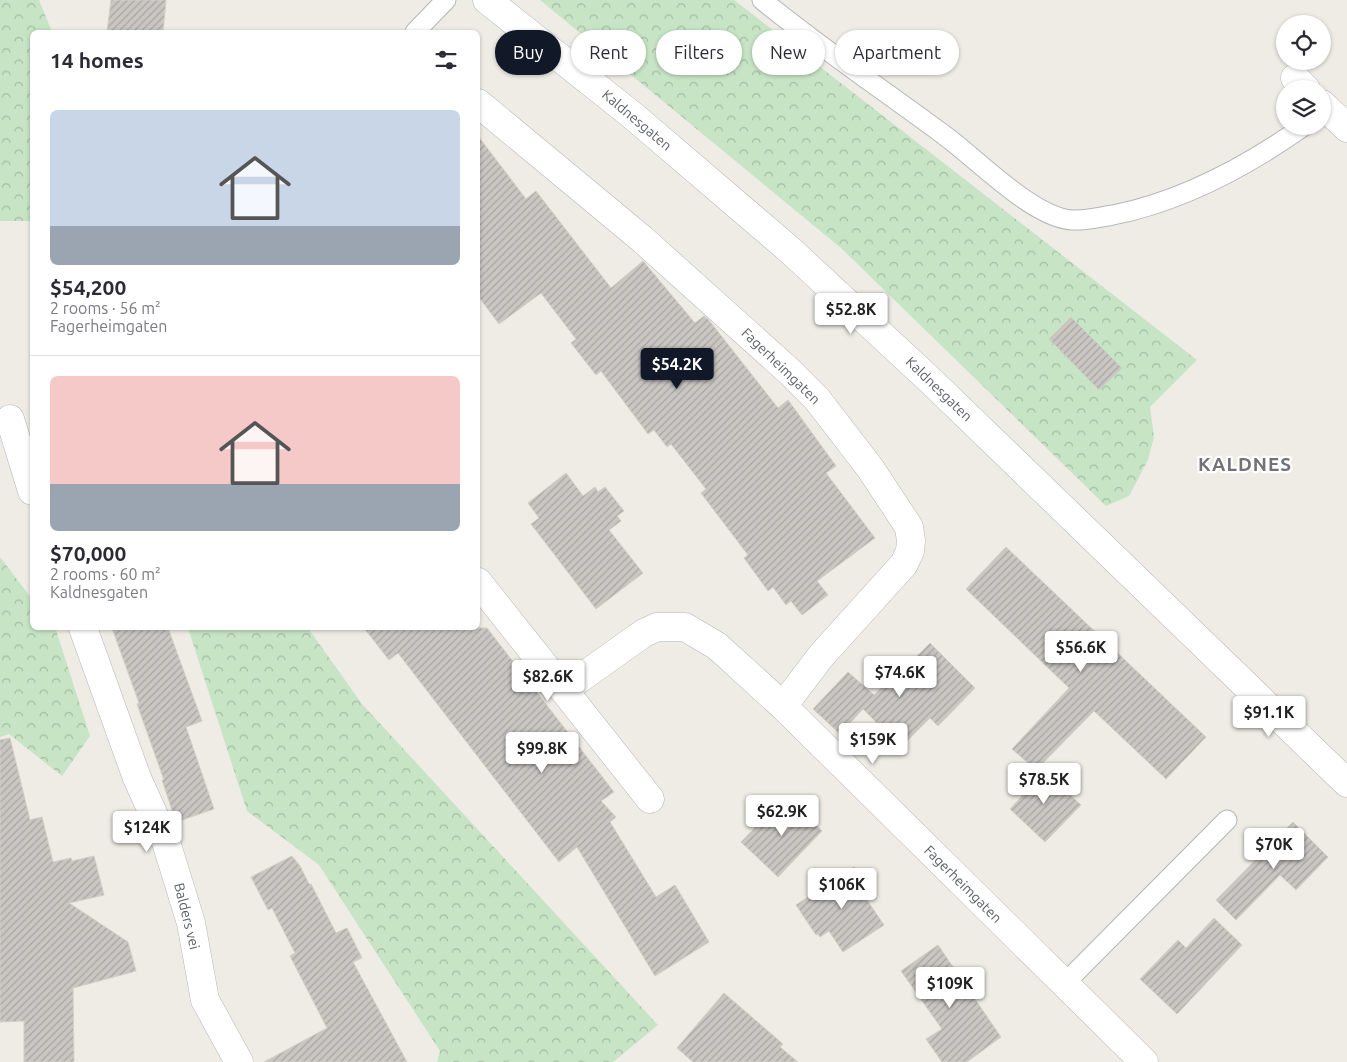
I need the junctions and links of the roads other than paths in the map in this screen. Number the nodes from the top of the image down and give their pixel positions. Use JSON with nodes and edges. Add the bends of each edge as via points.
{"nodes":[{"id":1,"x":446,"y":0,"type":"edge"},
{"id":2,"x":487,"y":0,"type":"edge"},
{"id":3,"x":762,"y":0,"type":"edge"},
{"id":4,"x":417,"y":30,"type":"edge"},
{"id":5,"x":480,"y":105,"type":"edge"},
{"id":6,"x":1331,"y":115,"type":"edge"},
{"id":7,"x":1347,"y":128,"type":"edge"},
{"id":8,"x":1290,"y":135,"type":"edge"},
{"id":9,"x":10,"y":419,"type":"dead end"},
{"id":10,"x":30,"y":484,"type":"edge"},
{"id":11,"x":480,"y":584,"type":"edge"},
{"id":12,"x":83,"y":630,"type":"edge"},
{"id":13,"x":564,"y":689,"type":"junction"},
{"id":14,"x":783,"y":706,"type":"junction"},
{"id":15,"x":1347,"y":783,"type":"edge"},
{"id":16,"x":650,"y":799,"type":"dead end"},
{"id":17,"x":1227,"y":820,"type":"dead end"},
{"id":18,"x":1064,"y":984,"type":"junction"},
{"id":19,"x":239,"y":1062,"type":"edge"},
{"id":20,"x":1144,"y":1062,"type":"edge"}],
"edges":[{"from":1,"to":4,"type":"lane"},
{"from":2,"to":15,"type":"street","name":"Kaldnesgaten","via":[[632,115],[791,251],[932,382]]},
{"from":3,"to":8,"type":"lane","via":[[806,36],[946,136],[1029,202],[1071,220],[1135,210],[1186,193],[1224,177]]},
{"from":5,"to":14,"type":"street","name":"Fagerheimgaten","via":[[642,239],[790,372],[817,399],[870,468],[909,527],[912,541],[904,564],[821,656]]},
{"from":6,"to":7,"type":"street"},
{"from":9,"to":10,"type":"street"},
{"from":11,"to":13,"type":"street"},
{"from":12,"to":19,"type":"street","name":"Balders vei","via":[[137,778],[166,842],[191,923],[205,1000]]},
{"from":13,"to":14,"type":"street","name":"Fagerheimgaten","via":[[644,633],[657,627],[685,627],[717,646]]},
{"from":13,"to":16,"type":"street"},
{"from":14,"to":18,"type":"street","name":"Fagerheimgaten"},
{"from":17,"to":18,"type":"lane"},
{"from":18,"to":20,"type":"street","name":"Fagerheimgaten"}]}
